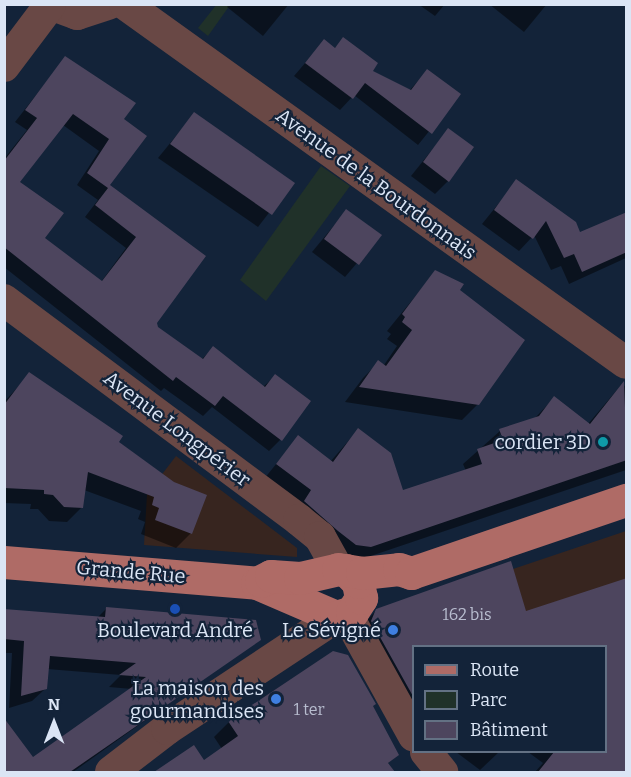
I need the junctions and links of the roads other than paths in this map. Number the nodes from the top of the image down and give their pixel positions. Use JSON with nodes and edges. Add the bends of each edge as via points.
{"nodes":[{"id":1,"x":108,"y":4,"type":"edge"},
{"id":2,"x":126,"y":4,"type":"edge"},
{"id":3,"x":50,"y":5,"type":"edge"},
{"id":4,"x":4,"y":66,"type":"edge"},
{"id":5,"x":4,"y":300,"type":"edge"},
{"id":6,"x":627,"y":363,"type":"edge"},
{"id":7,"x":627,"y":500,"type":"edge"},
{"id":8,"x":4,"y":561,"type":"edge"},
{"id":9,"x":336,"y":570,"type":"junction"},
{"id":10,"x":411,"y":573,"type":"junction"},
{"id":11,"x":257,"y":583,"type":"junction"},
{"id":12,"x":335,"y":610,"type":"junction"},
{"id":13,"x":412,"y":733,"type":"edge"},
{"id":14,"x":427,"y":753,"type":"edge"},
{"id":15,"x":111,"y":772,"type":"edge"},
{"id":16,"x":442,"y":772,"type":"edge"}],
"edges":[{"from":1,"to":3,"type":"street","via":[[77,14]]},
{"from":2,"to":6,"type":"street","name":"Avenue de la Bourdonnais"},
{"from":3,"to":4,"type":"street"},
{"from":5,"to":9,"type":"street","name":"Avenue Longpérier","via":[[320,537]]},
{"from":7,"to":10,"type":"main road","name":"Grande Rue"},
{"from":8,"to":11,"type":"main road","name":"Grande Rue"},
{"from":9,"to":10,"type":"main road","name":"Grande Rue","via":[[362,573],[399,569]]},
{"from":9,"to":11,"type":"main road","name":"Grande Rue","via":[[300,578],[271,576]]},
{"from":9,"to":12,"type":"main road","via":[[312,592]]},
{"from":9,"to":12,"type":"main road","via":[[361,590]]},
{"from":10,"to":12,"type":"main road","name":"Grande Rue","via":[[404,584]]},
{"from":11,"to":12,"type":"main road","name":"Grande Rue"},
{"from":12,"to":13,"type":"street"},
{"from":12,"to":15,"type":"street","via":[[280,656],[167,729]]},
{"from":14,"to":16,"type":"street"}]}
